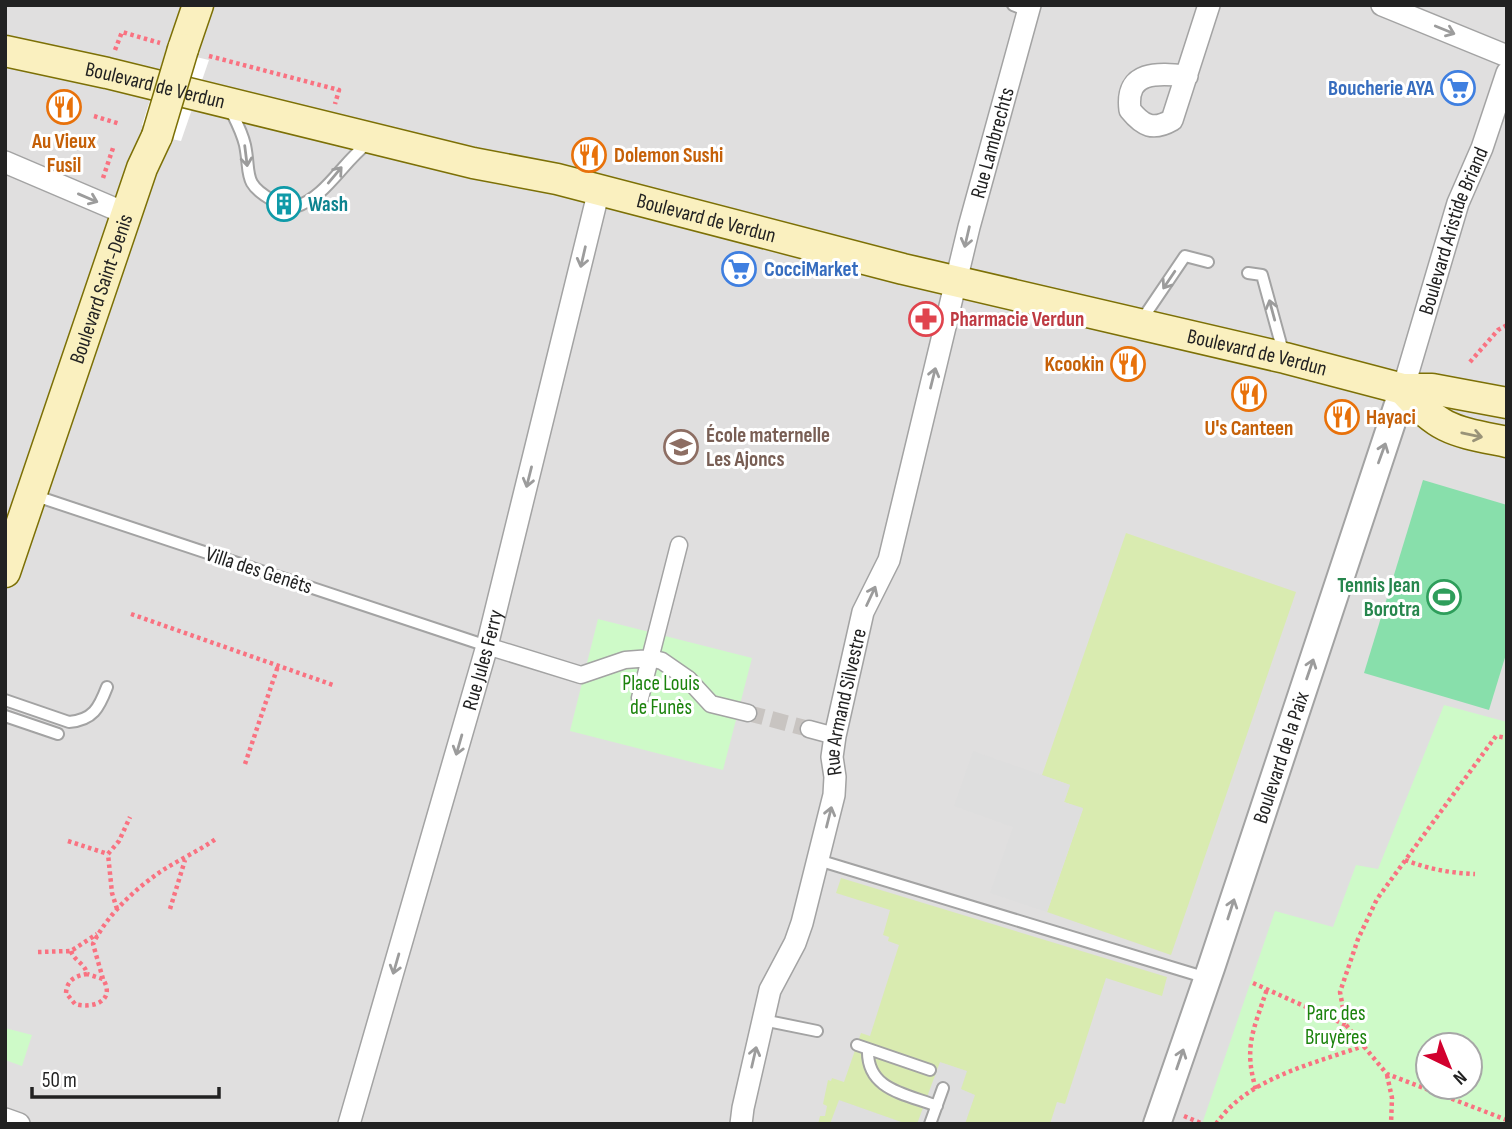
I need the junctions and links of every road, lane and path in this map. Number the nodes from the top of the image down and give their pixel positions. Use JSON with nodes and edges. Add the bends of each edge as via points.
{"nodes":[{"id":1,"x":198,"y":5,"type":"edge"},
{"id":2,"x":1209,"y":5,"type":"edge"},
{"id":3,"x":1382,"y":5,"type":"edge"},
{"id":4,"x":1023,"y":7,"type":"edge"},
{"id":5,"x":122,"y":32,"type":"dead end"},
{"id":6,"x":183,"y":49,"type":"junction"},
{"id":7,"x":7,"y":50,"type":"edge"},
{"id":8,"x":1507,"y":56,"type":"edge"},
{"id":9,"x":1187,"y":76,"type":"dead end"},
{"id":10,"x":1506,"y":78,"type":"edge"},
{"id":11,"x":339,"y":90,"type":"dead end"},
{"id":12,"x":228,"y":103,"type":"junction"},
{"id":13,"x":94,"y":116,"type":"dead end"},
{"id":14,"x":120,"y":124,"type":"dead end"},
{"id":15,"x":374,"y":139,"type":"junction"},
{"id":16,"x":113,"y":148,"type":"dead end"},
{"id":17,"x":5,"y":162,"type":"edge"},
{"id":18,"x":103,"y":178,"type":"dead end"},
{"id":19,"x":599,"y":190,"type":"junction"},
{"id":20,"x":272,"y":200,"type":"dead end"},
{"id":21,"x":295,"y":207,"type":"dead end"},
{"id":22,"x":127,"y":214,"type":"junction"},
{"id":23,"x":1208,"y":262,"type":"dead end"},
{"id":24,"x":1248,"y":273,"type":"dead end"},
{"id":25,"x":957,"y":281,"type":"junction"},
{"id":26,"x":1139,"y":323,"type":"junction"},
{"id":27,"x":1507,"y":326,"type":"edge"},
{"id":28,"x":1285,"y":358,"type":"junction"},
{"id":29,"x":1470,"y":362,"type":"dead end"},
{"id":30,"x":1403,"y":389,"type":"junction"},
{"id":31,"x":1507,"y":403,"type":"edge"},
{"id":32,"x":1507,"y":442,"type":"edge"},
{"id":33,"x":31,"y":495,"type":"junction"},
{"id":34,"x":679,"y":545,"type":"dead end"},
{"id":35,"x":5,"y":572,"type":"edge"},
{"id":36,"x":131,"y":614,"type":"dead end"},
{"id":37,"x":487,"y":646,"type":"junction"},
{"id":38,"x":651,"y":658,"type":"junction"},
{"id":39,"x":278,"y":666,"type":"junction"},
{"id":40,"x":333,"y":685,"type":"dead end"},
{"id":41,"x":107,"y":687,"type":"dead end"},
{"id":42,"x":640,"y":698,"type":"dead end"},
{"id":43,"x":5,"y":699,"type":"edge"},
{"id":44,"x":748,"y":713,"type":"tunnel mouth"},
{"id":45,"x":5,"y":716,"type":"edge"},
{"id":46,"x":809,"y":729,"type":"tunnel mouth"},
{"id":47,"x":58,"y":734,"type":"dead end"},
{"id":48,"x":835,"y":736,"type":"junction"},
{"id":49,"x":1507,"y":738,"type":"edge"},
{"id":50,"x":245,"y":764,"type":"dead end"},
{"id":51,"x":130,"y":817,"type":"dead end"},
{"id":52,"x":217,"y":838,"type":"dead end"},
{"id":53,"x":68,"y":841,"type":"dead end"},
{"id":54,"x":108,"y":854,"type":"junction"},
{"id":55,"x":185,"y":859,"type":"junction"},
{"id":56,"x":818,"y":860,"type":"junction"},
{"id":57,"x":1405,"y":860,"type":"junction"},
{"id":58,"x":1475,"y":874,"type":"dead end"},
{"id":59,"x":170,"y":909,"type":"dead end"},
{"id":60,"x":117,"y":910,"type":"junction"},
{"id":61,"x":98,"y":934,"type":"junction"},
{"id":62,"x":71,"y":951,"type":"junction"},
{"id":63,"x":38,"y":952,"type":"dead end"},
{"id":64,"x":87,"y":974,"type":"junction"},
{"id":65,"x":103,"y":979,"type":"junction"},
{"id":66,"x":1208,"y":979,"type":"junction"},
{"id":67,"x":1254,"y":984,"type":"dead end"},
{"id":68,"x":1267,"y":989,"type":"junction"},
{"id":69,"x":763,"y":1020,"type":"junction"},
{"id":70,"x":1346,"y":1025,"type":"junction"},
{"id":71,"x":817,"y":1031,"type":"dead end"},
{"id":72,"x":857,"y":1045,"type":"dead end"},
{"id":73,"x":1363,"y":1046,"type":"junction"},
{"id":74,"x":868,"y":1049,"type":"junction"},
{"id":75,"x":930,"y":1070,"type":"dead end"},
{"id":76,"x":1387,"y":1074,"type":"junction"},
{"id":77,"x":943,"y":1088,"type":"dead end"},
{"id":78,"x":1255,"y":1089,"type":"junction"},
{"id":79,"x":937,"y":1106,"type":"junction"},
{"id":80,"x":5,"y":1119,"type":"edge"},
{"id":81,"x":1507,"y":1120,"type":"edge"},
{"id":82,"x":19,"y":1124,"type":"edge"},
{"id":83,"x":349,"y":1124,"type":"edge"},
{"id":84,"x":741,"y":1124,"type":"edge"},
{"id":85,"x":930,"y":1124,"type":"edge"},
{"id":86,"x":1157,"y":1124,"type":"edge"},
{"id":87,"x":1216,"y":1124,"type":"edge"},
{"id":88,"x":1391,"y":1124,"type":"edge"}],
"edges":[{"from":1,"to":6,"type":"main road","name":"Boulevard Saint-Denis"},
{"from":2,"to":9,"type":"street"},
{"from":3,"to":8,"type":"street","one_way":true},
{"from":4,"to":25,"type":"street","name":"Rue Lambrechts","one_way":true},
{"from":5,"to":6,"type":"path"},
{"from":6,"to":11,"type":"path"},
{"from":6,"to":22,"type":"main road","name":"Boulevard Saint-Denis","bridge":true},
{"from":7,"to":12,"type":"main road","name":"Boulevard de Verdun"},
{"from":10,"to":30,"type":"street","name":"Boulevard Aristide Briand","via":[[1458,203]]},
{"from":12,"to":15,"type":"main road","name":"Boulevard de Verdun"},
{"from":12,"to":20,"type":"lane","one_way":true,"via":[[243,139],[247,174],[256,191]]},
{"from":13,"to":14,"type":"path"},
{"from":15,"to":19,"type":"main road","name":"Boulevard de Verdun"},
{"from":21,"to":15,"type":"lane","one_way":true,"via":[[309,202]]},
{"from":16,"to":18,"type":"path"},
{"from":17,"to":22,"type":"street","one_way":true},
{"from":19,"to":25,"type":"main road","name":"Boulevard de Verdun"},
{"from":19,"to":37,"type":"street","name":"Rue Jules Ferry","one_way":true},
{"from":22,"to":33,"type":"main road","name":"Boulevard Saint-Denis"},
{"from":23,"to":26,"type":"lane","one_way":true,"via":[[1185,256]]},
{"from":28,"to":24,"type":"lane","one_way":true,"via":[[1262,275]]},
{"from":25,"to":26,"type":"main road","name":"Boulevard de Verdun"},
{"from":48,"to":25,"type":"street","name":"Rue Armand Silvestre","one_way":true,"via":[[863,612],[888,560]]},
{"from":26,"to":28,"type":"main road","name":"Boulevard de Verdun"},
{"from":27,"to":29,"type":"path"},
{"from":28,"to":30,"type":"main road","name":"Boulevard de Verdun"},
{"from":30,"to":31,"type":"main road","name":"Boulevard de Verdun","via":[[1432,389]]},
{"from":30,"to":32,"type":"main road","one_way":true,"via":[[1424,413],[1452,431]]},
{"from":66,"to":30,"type":"street","name":"Boulevard de la Paix","one_way":true},
{"from":33,"to":35,"type":"main road","name":"Boulevard Saint-Denis"},
{"from":33,"to":37,"type":"lane","name":"Villa des Genêts"},
{"from":34,"to":38,"type":"street"},
{"from":36,"to":39,"type":"path"},
{"from":37,"to":38,"type":"street","via":[[581,675],[613,662]]},
{"from":37,"to":83,"type":"street","name":"Rue Jules Ferry","one_way":true},
{"from":38,"to":42,"type":"street"},
{"from":38,"to":44,"type":"street","via":[[688,678],[711,704]]},
{"from":39,"to":40,"type":"path"},
{"from":39,"to":50,"type":"path"},
{"from":41,"to":43,"type":"lane","via":[[100,706],[80,722]]},
{"from":45,"to":47,"type":"lane"},
{"from":46,"to":48,"type":"street"},
{"from":56,"to":48,"type":"street","name":"Rue Armand Silvestre","one_way":true,"via":[[834,795]]},
{"from":49,"to":57,"type":"path","via":[[1496,737]]},
{"from":51,"to":54,"type":"path"},
{"from":52,"to":55,"type":"path"},
{"from":53,"to":54,"type":"path"},
{"from":54,"to":60,"type":"path"},
{"from":55,"to":59,"type":"path"},
{"from":55,"to":60,"type":"path","via":[[152,877]]},
{"from":56,"to":66,"type":"lane"},
{"from":56,"to":69,"type":"street","name":"Rue Armand Silvestre","via":[[798,933],[770,990]]},
{"from":57,"to":58,"type":"path"},
{"from":57,"to":70,"type":"path","via":[[1377,899],[1358,939],[1340,992]]},
{"from":60,"to":61,"type":"path"},
{"from":61,"to":62,"type":"path"},
{"from":61,"to":65,"type":"path","via":[[93,944]]},
{"from":62,"to":63,"type":"path"},
{"from":62,"to":64,"type":"path"},
{"from":64,"to":65,"type":"path"},
{"from":64,"to":65,"type":"path","via":[[67,985],[66,993],[75,1004],[91,1007],[100,1003],[108,989]]},
{"from":86,"to":66,"type":"street","name":"Boulevard de la Paix","one_way":true},
{"from":67,"to":68,"type":"path"},
{"from":68,"to":70,"type":"path"},
{"from":68,"to":78,"type":"path","via":[[1250,1040],[1249,1067]]},
{"from":69,"to":71,"type":"lane"},
{"from":84,"to":69,"type":"street","name":"Rue Armand Silvestre","one_way":true},
{"from":70,"to":73,"type":"path"},
{"from":72,"to":74,"type":"lane"},
{"from":73,"to":76,"type":"path"},
{"from":73,"to":78,"type":"path"},
{"from":74,"to":75,"type":"lane"},
{"from":74,"to":79,"type":"lane","via":[[867,1064],[874,1078]]},
{"from":76,"to":81,"type":"path"},
{"from":76,"to":88,"type":"path"},
{"from":77,"to":79,"type":"lane"},
{"from":78,"to":87,"type":"path","via":[[1230,1105]]},
{"from":79,"to":85,"type":"lane"},
{"from":80,"to":82,"type":"street"}]}
